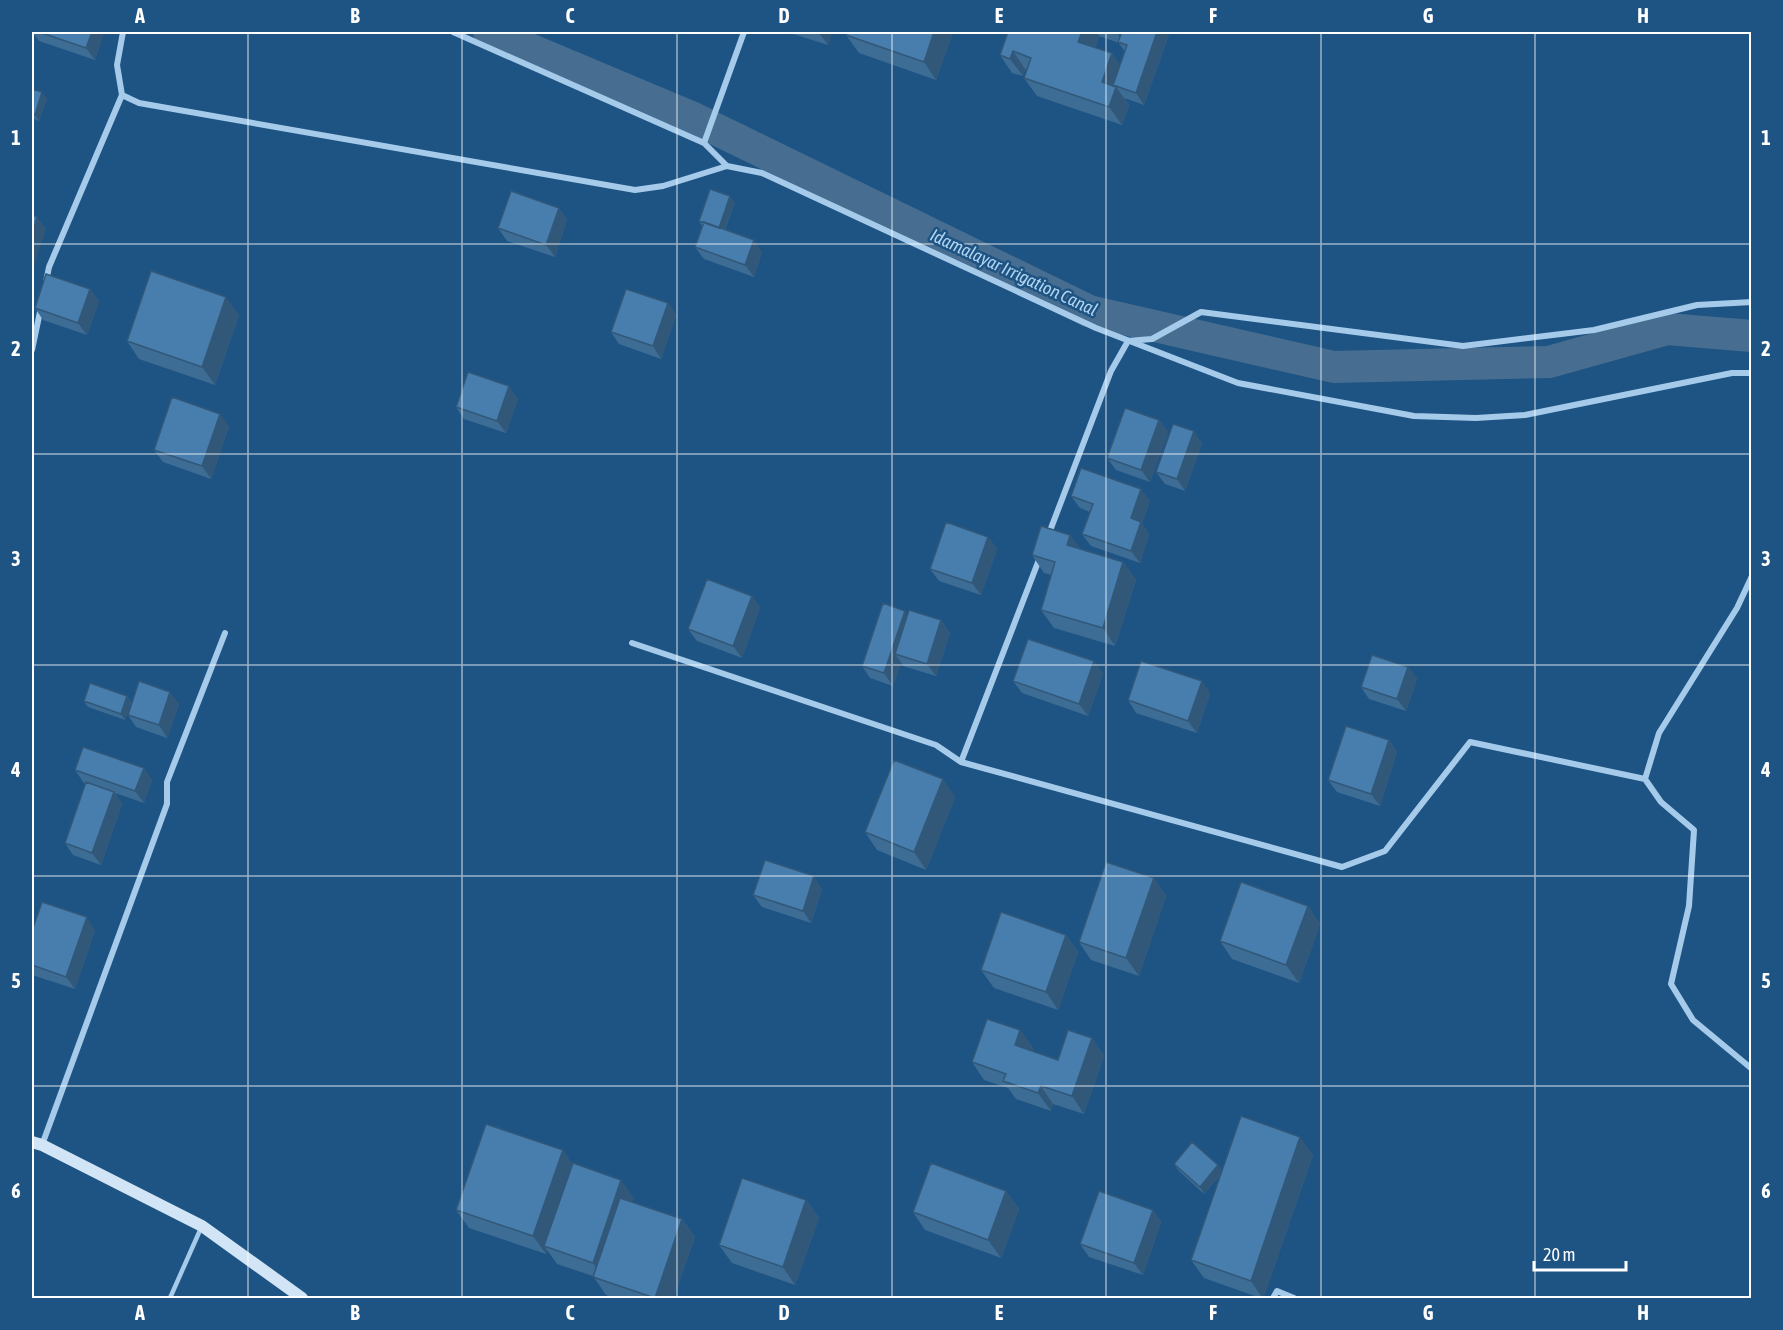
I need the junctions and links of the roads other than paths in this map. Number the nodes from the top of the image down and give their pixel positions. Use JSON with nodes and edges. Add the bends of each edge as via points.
{"nodes":[{"id":1,"x":123,"y":32,"type":"edge"},
{"id":2,"x":453,"y":32,"type":"edge"},
{"id":3,"x":744,"y":32,"type":"edge"},
{"id":4,"x":122,"y":95,"type":"junction"},
{"id":5,"x":704,"y":143,"type":"junction"},
{"id":6,"x":726,"y":166,"type":"junction"},
{"id":7,"x":45,"y":288,"type":"edge"},
{"id":8,"x":43,"y":298,"type":"edge"},
{"id":9,"x":1752,"y":302,"type":"edge"},
{"id":10,"x":1128,"y":341,"type":"junction"},
{"id":11,"x":32,"y":350,"type":"edge"},
{"id":12,"x":1752,"y":374,"type":"edge"},
{"id":13,"x":1047,"y":539,"type":"edge"},
{"id":14,"x":1043,"y":550,"type":"edge"},
{"id":15,"x":1752,"y":576,"type":"edge"},
{"id":16,"x":225,"y":633,"type":"dead end"},
{"id":17,"x":632,"y":643,"type":"dead end"},
{"id":18,"x":961,"y":762,"type":"junction"},
{"id":19,"x":1645,"y":779,"type":"junction"},
{"id":20,"x":1752,"y":1069,"type":"edge"},
{"id":21,"x":37,"y":1144,"type":"edge"},
{"id":22,"x":202,"y":1226,"type":"junction"},
{"id":23,"x":170,"y":1299,"type":"edge"},
{"id":24,"x":302,"y":1299,"type":"edge"},
{"id":25,"x":1273,"y":1299,"type":"edge"},
{"id":26,"x":1294,"y":1299,"type":"edge"}],
"edges":[{"from":1,"to":4,"type":"street","via":[[117,65]]},
{"from":2,"to":5,"type":"street"},
{"from":3,"to":5,"type":"street"},
{"from":4,"to":6,"type":"street","via":[[139,103],[635,190],[663,186]]},
{"from":4,"to":7,"type":"street","via":[[49,267]]},
{"from":5,"to":6,"type":"street"},
{"from":6,"to":10,"type":"street","via":[[762,173]]},
{"from":8,"to":11,"type":"street"},
{"from":9,"to":10,"type":"street","via":[[1697,305],[1594,330],[1463,346],[1201,312],[1152,339]]},
{"from":10,"to":12,"type":"street","via":[[1238,383],[1414,416],[1525,415],[1732,373]]},
{"from":10,"to":13,"type":"street","via":[[1111,371]]},
{"from":14,"to":18,"type":"street"},
{"from":15,"to":19,"type":"street","via":[[1737,608],[1659,733]]},
{"from":16,"to":21,"type":"street","via":[[167,782],[167,804]]},
{"from":17,"to":18,"type":"street","via":[[936,745]]},
{"from":18,"to":19,"type":"street","via":[[1342,867],[1385,851],[1470,742]]},
{"from":19,"to":20,"type":"street","via":[[1660,802],[1694,830],[1689,906],[1671,984],[1694,1020]]},
{"from":21,"to":22,"type":"main road"},
{"from":22,"to":23,"type":"lane"},
{"from":22,"to":24,"type":"main road"},
{"from":25,"to":26,"type":"street","via":[[1277,1291]]}]}
